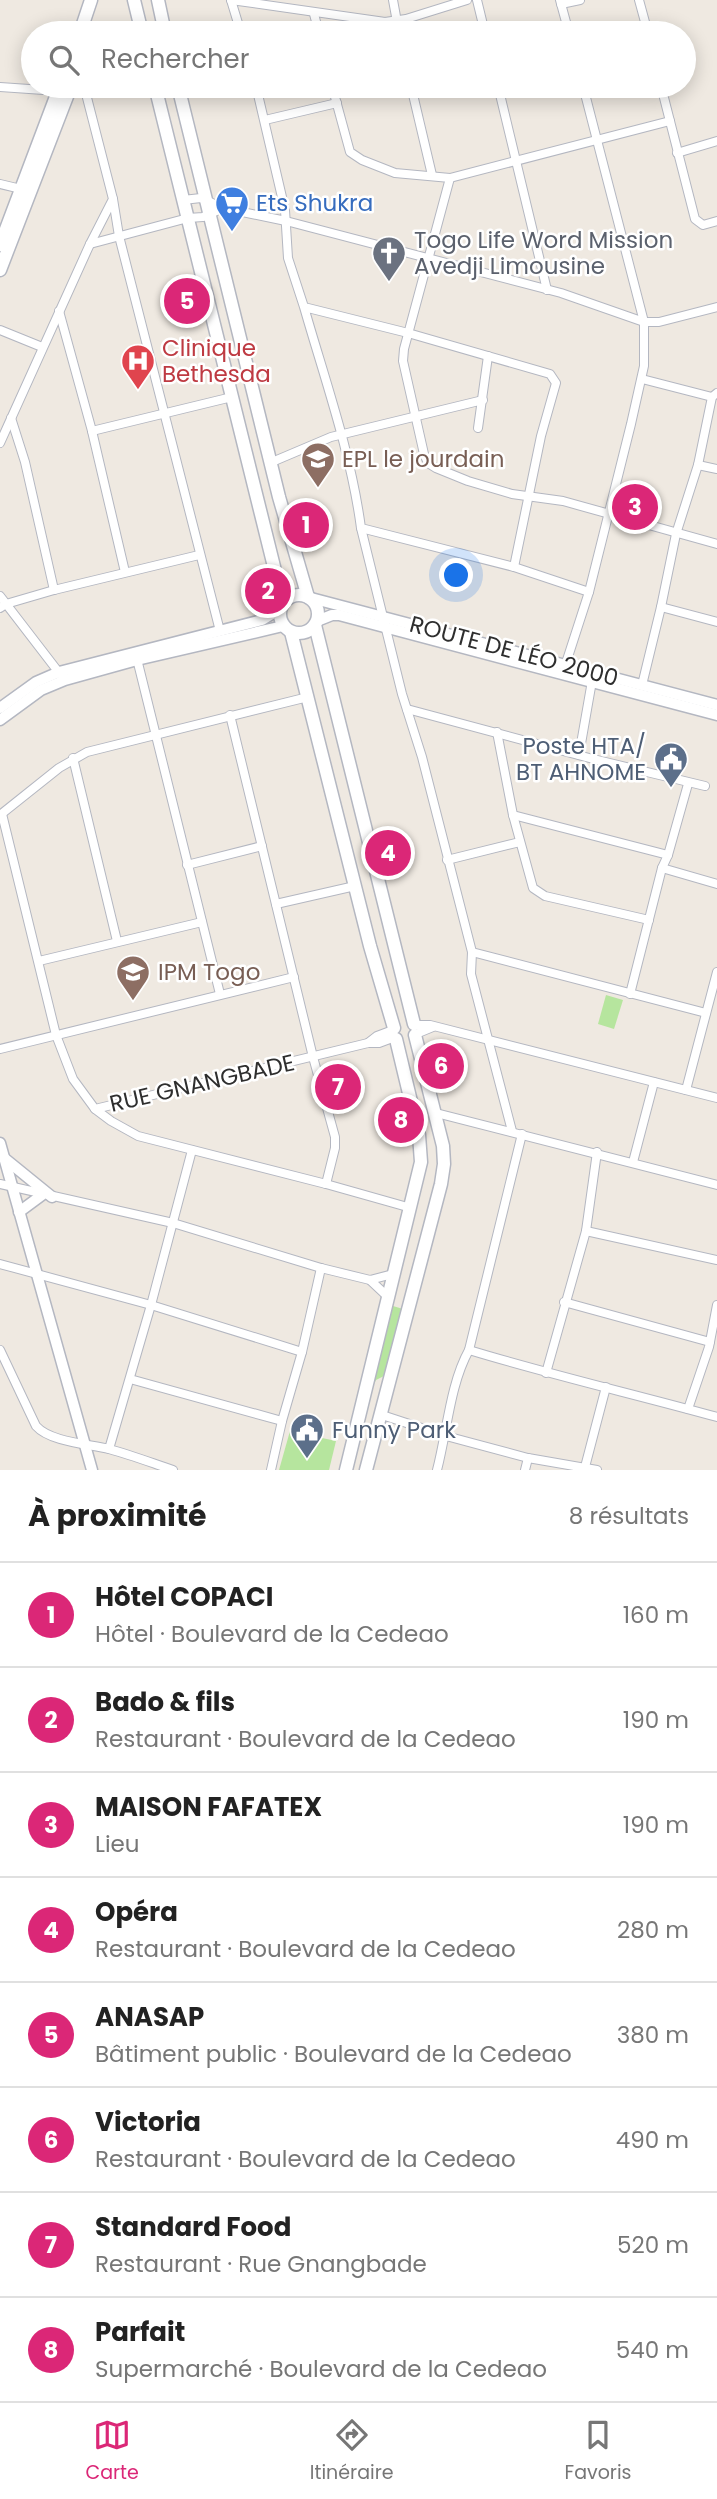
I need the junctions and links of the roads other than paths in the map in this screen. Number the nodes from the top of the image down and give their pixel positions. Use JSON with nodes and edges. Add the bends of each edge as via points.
{"nodes":[{"id":1,"x":91,"y":0,"type":"edge"},
{"id":2,"x":99,"y":0,"type":"edge"},
{"id":3,"x":134,"y":0,"type":"edge"},
{"id":4,"x":158,"y":0,"type":"edge"},
{"id":5,"x":231,"y":0,"type":"edge"},
{"id":6,"x":393,"y":0,"type":"edge"},
{"id":7,"x":467,"y":0,"type":"edge"},
{"id":8,"x":477,"y":0,"type":"edge"},
{"id":9,"x":580,"y":0,"type":"edge"},
{"id":10,"x":639,"y":0,"type":"edge"},
{"id":11,"x":560,"y":2,"type":"edge"},
{"id":12,"x":314,"y":14,"type":"junction"},
{"id":13,"x":84,"y":21,"type":"edge"},
{"id":14,"x":92,"y":21,"type":"edge"},
{"id":15,"x":139,"y":21,"type":"edge"},
{"id":16,"x":163,"y":21,"type":"edge"},
{"id":17,"x":237,"y":21,"type":"edge"},
{"id":18,"x":316,"y":21,"type":"edge"},
{"id":19,"x":396,"y":21,"type":"junction"},
{"id":20,"x":482,"y":21,"type":"edge"},
{"id":21,"x":566,"y":21,"type":"edge"},
{"id":22,"x":645,"y":21,"type":"edge"},
{"id":23,"x":0,"y":88,"type":"edge"},
{"id":24,"x":21,"y":88,"type":"edge"},
{"id":25,"x":56,"y":98,"type":"edge"},
{"id":26,"x":66,"y":98,"type":"edge"},
{"id":27,"x":88,"y":98,"type":"edge"},
{"id":28,"x":158,"y":98,"type":"edge"},
{"id":29,"x":181,"y":98,"type":"edge"},
{"id":30,"x":259,"y":98,"type":"edge"},
{"id":31,"x":336,"y":98,"type":"edge"},
{"id":32,"x":414,"y":98,"type":"edge"},
{"id":33,"x":501,"y":98,"type":"edge"},
{"id":34,"x":586,"y":98,"type":"edge"},
{"id":35,"x":664,"y":98,"type":"edge"},
{"id":36,"x":337,"y":103,"type":"junction"},
{"id":37,"x":265,"y":120,"type":"junction"},
{"id":38,"x":670,"y":121,"type":"junction"},
{"id":39,"x":597,"y":140,"type":"junction"},
{"id":40,"x":717,"y":141,"type":"edge"},
{"id":41,"x":677,"y":153,"type":"junction"},
{"id":42,"x":517,"y":159,"type":"junction"},
{"id":43,"x":432,"y":175,"type":"junction"},
{"id":44,"x":450,"y":177,"type":"junction"},
{"id":45,"x":0,"y":184,"type":"edge"},
{"id":46,"x":21,"y":189,"type":"junction"},
{"id":47,"x":113,"y":199,"type":"junction"},
{"id":48,"x":206,"y":200,"type":"junction"},
{"id":49,"x":183,"y":201,"type":"junction"},
{"id":50,"x":223,"y":208,"type":"junction"},
{"id":51,"x":210,"y":215,"type":"junction"},
{"id":52,"x":188,"y":218,"type":"junction"},
{"id":53,"x":286,"y":221,"type":"junction"},
{"id":54,"x":717,"y":221,"type":"edge"},
{"id":55,"x":119,"y":236,"type":"junction"},
{"id":56,"x":90,"y":244,"type":"junction"},
{"id":57,"x":0,"y":245,"type":"edge"},
{"id":58,"x":427,"y":258,"type":"junction"},
{"id":59,"x":0,"y":270,"type":"edge"},
{"id":60,"x":547,"y":290,"type":"junction"},
{"id":61,"x":304,"y":307,"type":"junction"},
{"id":62,"x":717,"y":307,"type":"edge"},
{"id":63,"x":60,"y":311,"type":"junction"},
{"id":64,"x":644,"y":322,"type":"junction"},
{"id":65,"x":0,"y":330,"type":"edge"},
{"id":66,"x":408,"y":333,"type":"junction"},
{"id":67,"x":42,"y":347,"type":"junction"},
{"id":68,"x":488,"y":356,"type":"junction"},
{"id":69,"x":642,"y":379,"type":"junction"},
{"id":70,"x":714,"y":395,"type":"edge"},
{"id":71,"x":232,"y":397,"type":"junction"},
{"id":72,"x":483,"y":400,"type":"junction"},
{"id":73,"x":165,"y":413,"type":"junction"},
{"id":74,"x":11,"y":418,"type":"junction"},
{"id":75,"x":415,"y":418,"type":"junction"},
{"id":76,"x":478,"y":428,"type":"dead end"},
{"id":77,"x":92,"y":432,"type":"junction"},
{"id":78,"x":341,"y":435,"type":"junction"},
{"id":79,"x":0,"y":443,"type":"edge"},
{"id":80,"x":272,"y":463,"type":"junction"},
{"id":81,"x":698,"y":465,"type":"junction"},
{"id":82,"x":717,"y":469,"type":"edge"},
{"id":83,"x":530,"y":495,"type":"junction"},
{"id":84,"x":607,"y":515,"type":"junction"},
{"id":85,"x":361,"y":528,"type":"junction"},
{"id":86,"x":676,"y":534,"type":"junction"},
{"id":87,"x":717,"y":544,"type":"edge"},
{"id":88,"x":199,"y":555,"type":"junction"},
{"id":89,"x":514,"y":567,"type":"junction"},
{"id":90,"x":125,"y":572,"type":"junction"},
{"id":91,"x":54,"y":590,"type":"junction"},
{"id":92,"x":589,"y":592,"type":"junction"},
{"id":93,"x":0,"y":596,"type":"edge"},
{"id":94,"x":309,"y":598,"type":"junction"},
{"id":95,"x":3,"y":606,"type":"edge"},
{"id":96,"x":281,"y":606,"type":"junction"},
{"id":97,"x":662,"y":607,"type":"junction"},
{"id":98,"x":717,"y":622,"type":"edge"},
{"id":99,"x":316,"y":623,"type":"junction"},
{"id":100,"x":385,"y":623,"type":"junction"},
{"id":101,"x":287,"y":629,"type":"junction"},
{"id":102,"x":220,"y":631,"type":"junction"},
{"id":103,"x":136,"y":656,"type":"junction"},
{"id":104,"x":566,"y":663,"type":"junction"},
{"id":105,"x":62,"y":676,"type":"junction"},
{"id":106,"x":592,"y":681,"type":"junction"},
{"id":107,"x":642,"y":685,"type":"junction"},
{"id":108,"x":308,"y":696,"type":"junction"},
{"id":109,"x":717,"y":705,"type":"edge"},
{"id":110,"x":0,"y":708,"type":"edge"},
{"id":111,"x":407,"y":709,"type":"junction"},
{"id":112,"x":230,"y":715,"type":"junction"},
{"id":113,"x":717,"y":715,"type":"edge"},
{"id":114,"x":0,"y":720,"type":"edge"},
{"id":115,"x":497,"y":732,"type":"junction"},
{"id":116,"x":155,"y":734,"type":"junction"},
{"id":117,"x":579,"y":755,"type":"junction"},
{"id":118,"x":73,"y":758,"type":"junction"},
{"id":119,"x":688,"y":784,"type":"junction"},
{"id":120,"x":705,"y":786,"type":"dead end"},
{"id":121,"x":1,"y":814,"type":"edge"},
{"id":122,"x":513,"y":815,"type":"junction"},
{"id":123,"x":520,"y":842,"type":"junction"},
{"id":124,"x":262,"y":846,"type":"junction"},
{"id":125,"x":668,"y":855,"type":"junction"},
{"id":126,"x":447,"y":860,"type":"junction"},
{"id":127,"x":187,"y":865,"type":"junction"},
{"id":128,"x":662,"y":868,"type":"junction"},
{"id":129,"x":717,"y":884,"type":"edge"},
{"id":130,"x":355,"y":886,"type":"junction"},
{"id":131,"x":276,"y":904,"type":"junction"},
{"id":132,"x":649,"y":920,"type":"junction"},
{"id":133,"x":202,"y":922,"type":"junction"},
{"id":134,"x":117,"y":941,"type":"junction"},
{"id":135,"x":472,"y":952,"type":"junction"},
{"id":136,"x":39,"y":961,"type":"junction"},
{"id":137,"x":717,"y":972,"type":"edge"},
{"id":138,"x":294,"y":977,"type":"junction"},
{"id":139,"x":630,"y":994,"type":"junction"},
{"id":140,"x":220,"y":995,"type":"junction"},
{"id":141,"x":706,"y":1013,"type":"junction"},
{"id":142,"x":415,"y":1029,"type":"junction"},
{"id":143,"x":395,"y":1033,"type":"junction"},
{"id":144,"x":56,"y":1035,"type":"junction"},
{"id":145,"x":489,"y":1042,"type":"junction"},
{"id":146,"x":0,"y":1049,"type":"edge"},
{"id":147,"x":313,"y":1057,"type":"junction"},
{"id":148,"x":654,"y":1082,"type":"junction"},
{"id":149,"x":686,"y":1090,"type":"junction"},
{"id":150,"x":717,"y":1098,"type":"edge"},
{"id":151,"x":95,"y":1108,"type":"junction"},
{"id":152,"x":436,"y":1113,"type":"junction"},
{"id":153,"x":513,"y":1131,"type":"junction"},
{"id":154,"x":522,"y":1134,"type":"junction"},
{"id":155,"x":0,"y":1143,"type":"edge"},
{"id":156,"x":191,"y":1150,"type":"junction"},
{"id":157,"x":597,"y":1152,"type":"junction"},
{"id":158,"x":4,"y":1158,"type":"junction"},
{"id":159,"x":633,"y":1162,"type":"junction"},
{"id":160,"x":0,"y":1184,"type":"edge"},
{"id":161,"x":326,"y":1184,"type":"junction"},
{"id":162,"x":717,"y":1185,"type":"edge"},
{"id":163,"x":12,"y":1187,"type":"junction"},
{"id":164,"x":47,"y":1196,"type":"junction"},
{"id":165,"x":411,"y":1208,"type":"junction"},
{"id":166,"x":19,"y":1212,"type":"junction"},
{"id":167,"x":173,"y":1223,"type":"junction"},
{"id":168,"x":586,"y":1231,"type":"junction"},
{"id":169,"x":717,"y":1260,"type":"edge"},
{"id":170,"x":0,"y":1264,"type":"edge"},
{"id":171,"x":321,"y":1268,"type":"junction"},
{"id":172,"x":35,"y":1273,"type":"junction"},
{"id":173,"x":393,"y":1274,"type":"junction"},
{"id":174,"x":370,"y":1280,"type":"junction"},
{"id":175,"x":416,"y":1283,"type":"junction"},
{"id":176,"x":387,"y":1296,"type":"junction"},
{"id":177,"x":565,"y":1302,"type":"junction"},
{"id":178,"x":410,"y":1304,"type":"junction"},
{"id":179,"x":151,"y":1305,"type":"junction"},
{"id":180,"x":717,"y":1305,"type":"edge"},
{"id":181,"x":712,"y":1346,"type":"edge"},
{"id":182,"x":0,"y":1350,"type":"edge"},
{"id":183,"x":469,"y":1350,"type":"junction"},
{"id":184,"x":302,"y":1352,"type":"junction"},
{"id":185,"x":545,"y":1373,"type":"junction"},
{"id":186,"x":130,"y":1379,"type":"junction"},
{"id":187,"x":606,"y":1387,"type":"junction"},
{"id":188,"x":688,"y":1409,"type":"junction"},
{"id":189,"x":382,"y":1415,"type":"junction"},
{"id":190,"x":717,"y":1417,"type":"edge"},
{"id":191,"x":282,"y":1422,"type":"junction"},
{"id":192,"x":446,"y":1436,"type":"junction"},
{"id":193,"x":84,"y":1444,"type":"junction"},
{"id":194,"x":109,"y":1449,"type":"junction"},
{"id":195,"x":528,"y":1458,"type":"junction"},
{"id":196,"x":585,"y":1467,"type":"junction"},
{"id":197,"x":92,"y":1470,"type":"edge"},
{"id":198,"x":173,"y":1470,"type":"edge"},
{"id":199,"x":271,"y":1470,"type":"edge"},
{"id":200,"x":346,"y":1470,"type":"edge"},
{"id":201,"x":366,"y":1470,"type":"edge"},
{"id":202,"x":437,"y":1470,"type":"edge"},
{"id":203,"x":525,"y":1470,"type":"edge"},
{"id":204,"x":597,"y":1470,"type":"edge"}],
"edges":[{"from":1,"to":13,"type":"main road"},
{"from":2,"to":14,"type":"main road"},
{"from":3,"to":15,"type":"main road"},
{"from":4,"to":16,"type":"main road"},
{"from":5,"to":12,"type":"street"},
{"from":5,"to":17,"type":"street"},
{"from":6,"to":19,"type":"street"},
{"from":7,"to":19,"type":"street"},
{"from":8,"to":20,"type":"street"},
{"from":9,"to":11,"type":"street"},
{"from":10,"to":22,"type":"street"},
{"from":11,"to":21,"type":"street"},
{"from":12,"to":18,"type":"street"},
{"from":12,"to":19,"type":"street"},
{"from":23,"to":24,"type":"street"},
{"from":25,"to":46,"type":"main road"},
{"from":26,"to":59,"type":"main road"},
{"from":27,"to":47,"type":"street"},
{"from":28,"to":49,"type":"main road"},
{"from":29,"to":48,"type":"main road"},
{"from":30,"to":37,"type":"street"},
{"from":31,"to":36,"type":"street"},
{"from":32,"to":43,"type":"street"},
{"from":33,"to":42,"type":"street"},
{"from":34,"to":39,"type":"street"},
{"from":35,"to":38,"type":"street"},
{"from":36,"to":37,"type":"street"},
{"from":36,"to":43,"type":"street","via":[[354,155],[390,172]]},
{"from":37,"to":53,"type":"street"},
{"from":38,"to":39,"type":"street"},
{"from":38,"to":41,"type":"street"},
{"from":39,"to":42,"type":"street"},
{"from":39,"to":64,"type":"street"},
{"from":40,"to":41,"type":"street"},
{"from":41,"to":54,"type":"street","via":[[695,219],[703,225]]},
{"from":42,"to":44,"type":"street"},
{"from":42,"to":60,"type":"street"},
{"from":43,"to":44,"type":"street"},
{"from":44,"to":58,"type":"street"},
{"from":45,"to":46,"type":"street"},
{"from":46,"to":57,"type":"main road"},
{"from":47,"to":55,"type":"street"},
{"from":47,"to":56,"type":"street"},
{"from":48,"to":49,"type":"street"},
{"from":48,"to":50,"type":"street"},
{"from":48,"to":51,"type":"main road"},
{"from":49,"to":52,"type":"main road"},
{"from":50,"to":51,"type":"street"},
{"from":50,"to":53,"type":"street"},
{"from":51,"to":52,"type":"street"},
{"from":51,"to":80,"type":"main road"},
{"from":52,"to":55,"type":"street"},
{"from":52,"to":71,"type":"main road"},
{"from":53,"to":58,"type":"street"},
{"from":53,"to":61,"type":"street","via":[[288,258]]},
{"from":55,"to":56,"type":"street"},
{"from":55,"to":73,"type":"street"},
{"from":56,"to":63,"type":"street"},
{"from":58,"to":60,"type":"street"},
{"from":58,"to":66,"type":"street"},
{"from":60,"to":64,"type":"street"},
{"from":61,"to":66,"type":"street"},
{"from":61,"to":78,"type":"street"},
{"from":62,"to":64,"type":"street"},
{"from":63,"to":67,"type":"street"},
{"from":63,"to":77,"type":"street"},
{"from":64,"to":69,"type":"street"},
{"from":65,"to":67,"type":"street"},
{"from":66,"to":68,"type":"street"},
{"from":66,"to":75,"type":"street","via":[[402,361]]},
{"from":67,"to":74,"type":"street"},
{"from":68,"to":72,"type":"street"},
{"from":68,"to":83,"type":"street","via":[[550,374],[556,383]]},
{"from":69,"to":70,"type":"street"},
{"from":69,"to":84,"type":"street"},
{"from":70,"to":81,"type":"street"},
{"from":71,"to":73,"type":"street"},
{"from":71,"to":96,"type":"main road"},
{"from":72,"to":75,"type":"street"},
{"from":72,"to":76,"type":"street"},
{"from":73,"to":77,"type":"street"},
{"from":73,"to":88,"type":"street"},
{"from":74,"to":79,"type":"street"},
{"from":74,"to":91,"type":"street"},
{"from":75,"to":78,"type":"street"},
{"from":75,"to":83,"type":"street","via":[[428,463],[468,481]]},
{"from":77,"to":90,"type":"street"},
{"from":78,"to":80,"type":"street"},
{"from":78,"to":85,"type":"street"},
{"from":80,"to":94,"type":"main road"},
{"from":81,"to":82,"type":"street"},
{"from":81,"to":86,"type":"street"},
{"from":83,"to":84,"type":"street"},
{"from":83,"to":89,"type":"street"},
{"from":84,"to":86,"type":"street"},
{"from":84,"to":92,"type":"street"},
{"from":85,"to":89,"type":"street"},
{"from":85,"to":100,"type":"street"},
{"from":86,"to":87,"type":"street"},
{"from":86,"to":97,"type":"street"},
{"from":88,"to":90,"type":"street"},
{"from":88,"to":102,"type":"street"},
{"from":89,"to":92,"type":"street"},
{"from":90,"to":91,"type":"street"},
{"from":91,"to":95,"type":"street"},
{"from":92,"to":104,"type":"street"},
{"from":93,"to":95,"type":"street"},
{"from":94,"to":96,"type":"main road","via":[[297,594]]},
{"from":94,"to":99,"type":"main road","via":[[318,609]]},
{"from":94,"to":100,"type":"street","name":"ROUTE DE LÉO 2000"},
{"from":95,"to":105,"type":"street"},
{"from":96,"to":101,"type":"main road","via":[[280,621]]},
{"from":96,"to":102,"type":"street","via":[[262,620]]},
{"from":97,"to":98,"type":"street"},
{"from":97,"to":107,"type":"street"},
{"from":99,"to":100,"type":"street","name":"ROUTE DE LÉO 2000","via":[[332,615]]},
{"from":99,"to":101,"type":"main road","via":[[304,632]]},
{"from":99,"to":142,"type":"main road"},
{"from":100,"to":104,"type":"street","name":"ROUTE DE LÉO 2000"},
{"from":100,"to":106,"type":"street","name":"ROUTE DE LÉO 2000"},
{"from":100,"to":111,"type":"street"},
{"from":101,"to":103,"type":"street"},
{"from":101,"to":108,"type":"main road"},
{"from":102,"to":103,"type":"street"},
{"from":103,"to":105,"type":"street"},
{"from":103,"to":116,"type":"street"},
{"from":104,"to":107,"type":"street","name":"ROUTE DE LÉO 2000"},
{"from":105,"to":110,"type":"street","via":[[36,682]]},
{"from":105,"to":114,"type":"street"},
{"from":106,"to":113,"type":"street","name":"ROUTE DE LÉO 2000"},
{"from":106,"to":117,"type":"street"},
{"from":107,"to":109,"type":"street","name":"ROUTE DE LÉO 2000"},
{"from":108,"to":112,"type":"street"},
{"from":108,"to":130,"type":"main road"},
{"from":111,"to":115,"type":"street"},
{"from":111,"to":126,"type":"street"},
{"from":112,"to":116,"type":"street"},
{"from":112,"to":124,"type":"street"},
{"from":115,"to":117,"type":"street"},
{"from":115,"to":122,"type":"street"},
{"from":116,"to":118,"type":"street"},
{"from":116,"to":127,"type":"street"},
{"from":117,"to":119,"type":"street"},
{"from":118,"to":121,"type":"street"},
{"from":118,"to":134,"type":"street"},
{"from":119,"to":120,"type":"street"},
{"from":119,"to":125,"type":"street"},
{"from":121,"to":136,"type":"street","name":"RUE GNANGBADE"},
{"from":122,"to":123,"type":"street"},
{"from":122,"to":125,"type":"street"},
{"from":123,"to":126,"type":"street"},
{"from":123,"to":132,"type":"street","via":[[530,884],[541,894]]},
{"from":124,"to":127,"type":"street"},
{"from":124,"to":131,"type":"street"},
{"from":125,"to":128,"type":"street"},
{"from":126,"to":135,"type":"street"},
{"from":127,"to":133,"type":"street"},
{"from":128,"to":129,"type":"street"},
{"from":128,"to":132,"type":"street"},
{"from":130,"to":131,"type":"street"},
{"from":130,"to":143,"type":"main road"},
{"from":131,"to":138,"type":"street"},
{"from":132,"to":139,"type":"street"},
{"from":133,"to":134,"type":"street"},
{"from":133,"to":140,"type":"street"},
{"from":134,"to":136,"type":"street"},
{"from":135,"to":139,"type":"street"},
{"from":135,"to":145,"type":"street","via":[[471,974]]},
{"from":136,"to":144,"type":"street","name":"RUE GNANGBADE"},
{"from":137,"to":141,"type":"street"},
{"from":138,"to":140,"type":"street"},
{"from":138,"to":147,"type":"street"},
{"from":139,"to":141,"type":"street"},
{"from":140,"to":144,"type":"street"},
{"from":141,"to":149,"type":"street"},
{"from":142,"to":143,"type":"main road","via":[[407,1042]]},
{"from":142,"to":143,"type":"main road","via":[[403,1020]]},
{"from":142,"to":145,"type":"street","via":[[433,1027]]},
{"from":142,"to":152,"type":"main road"},
{"from":143,"to":147,"type":"street","name":"RUE GNANGBADE"},
{"from":143,"to":165,"type":"main road","via":[[421,1153]]},
{"from":144,"to":146,"type":"street"},
{"from":144,"to":151,"type":"street","name":"RUE GNANGBADE","via":[[73,1079]]},
{"from":145,"to":148,"type":"street"},
{"from":145,"to":153,"type":"street"},
{"from":147,"to":151,"type":"street","name":"RUE GNANGBADE"},
{"from":147,"to":161,"type":"street","via":[[336,1142]]},
{"from":148,"to":149,"type":"street"},
{"from":148,"to":159,"type":"street"},
{"from":149,"to":150,"type":"street"},
{"from":151,"to":156,"type":"street","via":[[138,1136]]},
{"from":152,"to":153,"type":"street"},
{"from":152,"to":175,"type":"main road","via":[[444,1164]]},
{"from":153,"to":154,"type":"street"},
{"from":154,"to":157,"type":"street"},
{"from":154,"to":183,"type":"street"},
{"from":155,"to":158,"type":"street"},
{"from":156,"to":161,"type":"street"},
{"from":156,"to":167,"type":"street"},
{"from":157,"to":159,"type":"street"},
{"from":157,"to":168,"type":"street"},
{"from":158,"to":163,"type":"street"},
{"from":158,"to":164,"type":"street"},
{"from":159,"to":162,"type":"street"},
{"from":160,"to":163,"type":"street"},
{"from":161,"to":165,"type":"street"},
{"from":163,"to":164,"type":"street"},
{"from":163,"to":166,"type":"street"},
{"from":164,"to":166,"type":"street"},
{"from":164,"to":167,"type":"street"},
{"from":165,"to":173,"type":"main road"},
{"from":166,"to":172,"type":"street"},
{"from":167,"to":171,"type":"street"},
{"from":167,"to":179,"type":"street"},
{"from":168,"to":169,"type":"street"},
{"from":168,"to":177,"type":"street"},
{"from":170,"to":172,"type":"street"},
{"from":171,"to":174,"type":"street"},
{"from":171,"to":184,"type":"street"},
{"from":172,"to":179,"type":"street"},
{"from":172,"to":193,"type":"street"},
{"from":173,"to":174,"type":"street"},
{"from":173,"to":175,"type":"main road"},
{"from":173,"to":176,"type":"main road"},
{"from":174,"to":176,"type":"street"},
{"from":175,"to":178,"type":"main road"},
{"from":176,"to":178,"type":"main road"},
{"from":176,"to":200,"type":"main road"},
{"from":177,"to":181,"type":"street"},
{"from":177,"to":185,"type":"street"},
{"from":178,"to":189,"type":"main road"},
{"from":179,"to":184,"type":"street"},
{"from":179,"to":186,"type":"street"},
{"from":180,"to":181,"type":"street"},
{"from":181,"to":188,"type":"street"},
{"from":182,"to":193,"type":"street","via":[[39,1429]]},
{"from":183,"to":185,"type":"street"},
{"from":183,"to":192,"type":"street"},
{"from":184,"to":191,"type":"street"},
{"from":185,"to":187,"type":"street"},
{"from":186,"to":191,"type":"street"},
{"from":186,"to":194,"type":"street"},
{"from":187,"to":188,"type":"street"},
{"from":187,"to":196,"type":"street"},
{"from":188,"to":190,"type":"street"},
{"from":189,"to":192,"type":"street"},
{"from":189,"to":201,"type":"main road"},
{"from":191,"to":199,"type":"street"},
{"from":192,"to":195,"type":"street"},
{"from":192,"to":202,"type":"street"},
{"from":193,"to":194,"type":"street"},
{"from":193,"to":197,"type":"street"},
{"from":194,"to":198,"type":"street"},
{"from":195,"to":196,"type":"street"},
{"from":195,"to":203,"type":"street"},
{"from":196,"to":204,"type":"street"}]}
